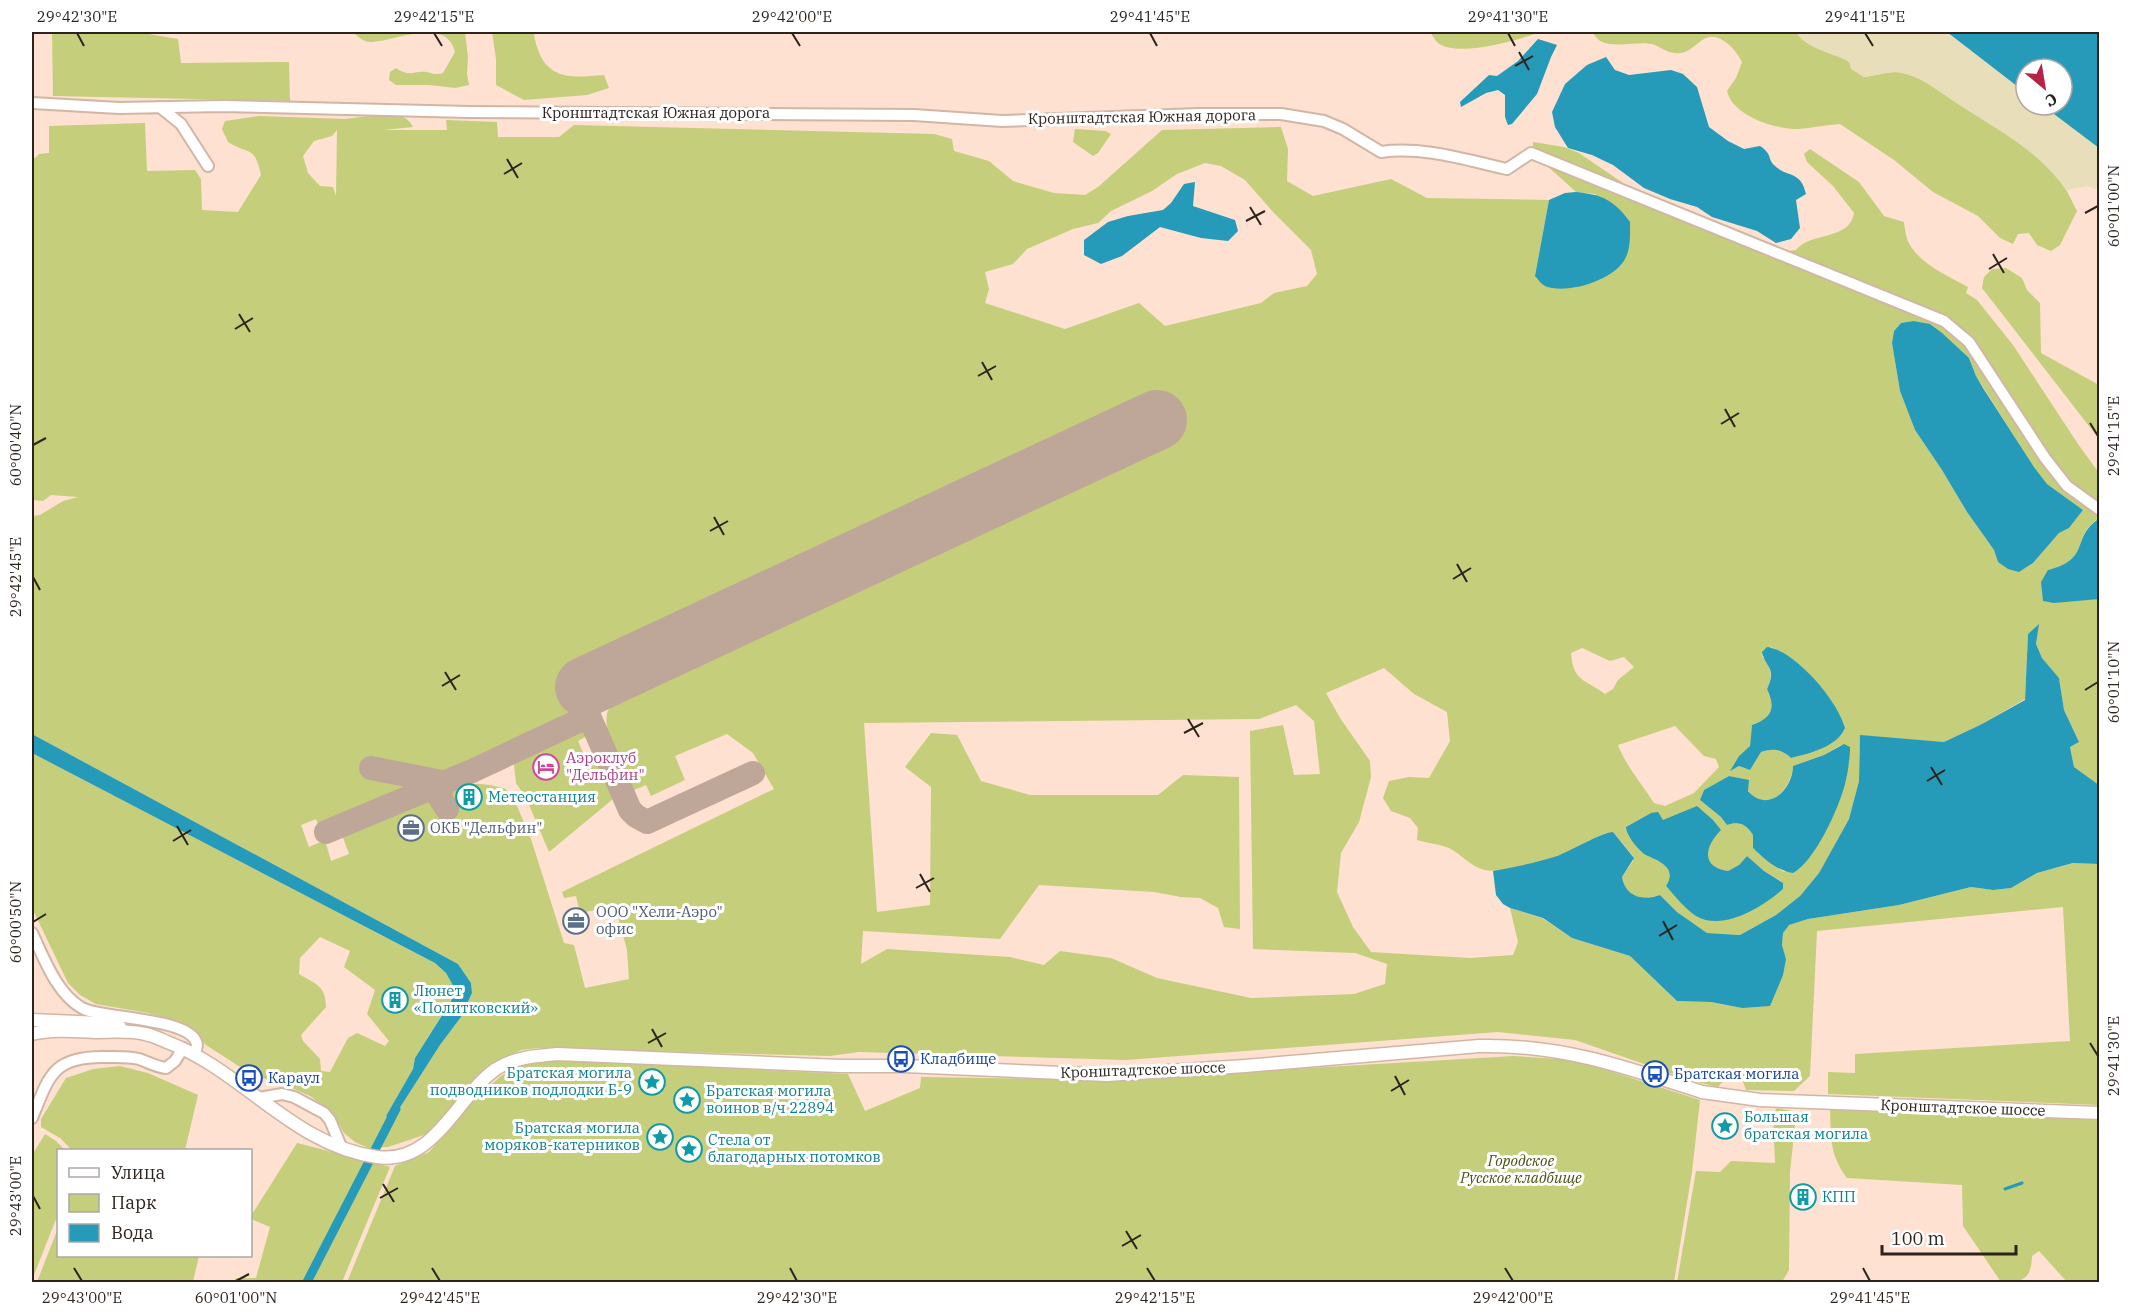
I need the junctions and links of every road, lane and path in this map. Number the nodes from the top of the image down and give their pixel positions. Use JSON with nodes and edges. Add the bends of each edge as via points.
{"nodes":[{"id":1,"x":32,"y":103,"type":"edge"},
{"id":2,"x":160,"y":106,"type":"junction"},
{"id":3,"x":208,"y":166,"type":"dead end"},
{"id":4,"x":2100,"y":510,"type":"edge"},
{"id":5,"x":32,"y":933,"type":"edge"},
{"id":6,"x":35,"y":1026,"type":"edge"},
{"id":7,"x":189,"y":1051,"type":"junction"},
{"id":8,"x":259,"y":1098,"type":"junction"},
{"id":9,"x":2100,"y":1113,"type":"edge"},
{"id":10,"x":32,"y":1118,"type":"edge"},
{"id":11,"x":342,"y":1149,"type":"junction"}],
"edges":[{"from":1,"to":2,"type":"street","name":"Кронштадтская Южная дорога"},
{"from":2,"to":3,"type":"street","via":[[181,124]]},
{"from":2,"to":4,"type":"street","name":"Кронштадтская Южная дорога","via":[[914,115],[1002,121],[1281,114],[1324,121],[1381,152],[1401,149],[1443,154],[1507,169],[1531,153],[1944,321],[1969,342],[2067,486]]},
{"from":5,"to":7,"type":"street","via":[[60,987],[83,1009],[175,1028],[194,1039],[197,1045]]},
{"from":6,"to":7,"type":"street","name":"Кронштадтское шоссе","via":[[101,1023],[145,1033]]},
{"from":7,"to":8,"type":"street","name":"Кронштадтское шоссе","via":[[217,1066]]},
{"from":7,"to":10,"type":"street","via":[[166,1068],[126,1058],[83,1057],[68,1061],[56,1069]]},
{"from":8,"to":11,"type":"street","name":"Кронштадтское шоссе","via":[[307,1132]]},
{"from":8,"to":11,"type":"street","via":[[282,1094],[324,1113]]},
{"from":9,"to":11,"type":"street","name":"Кронштадтское шоссе","via":[[1723,1096],[1575,1054],[1512,1045],[1107,1075],[557,1054],[527,1057],[498,1068],[483,1079],[421,1148],[394,1157]]}]}
